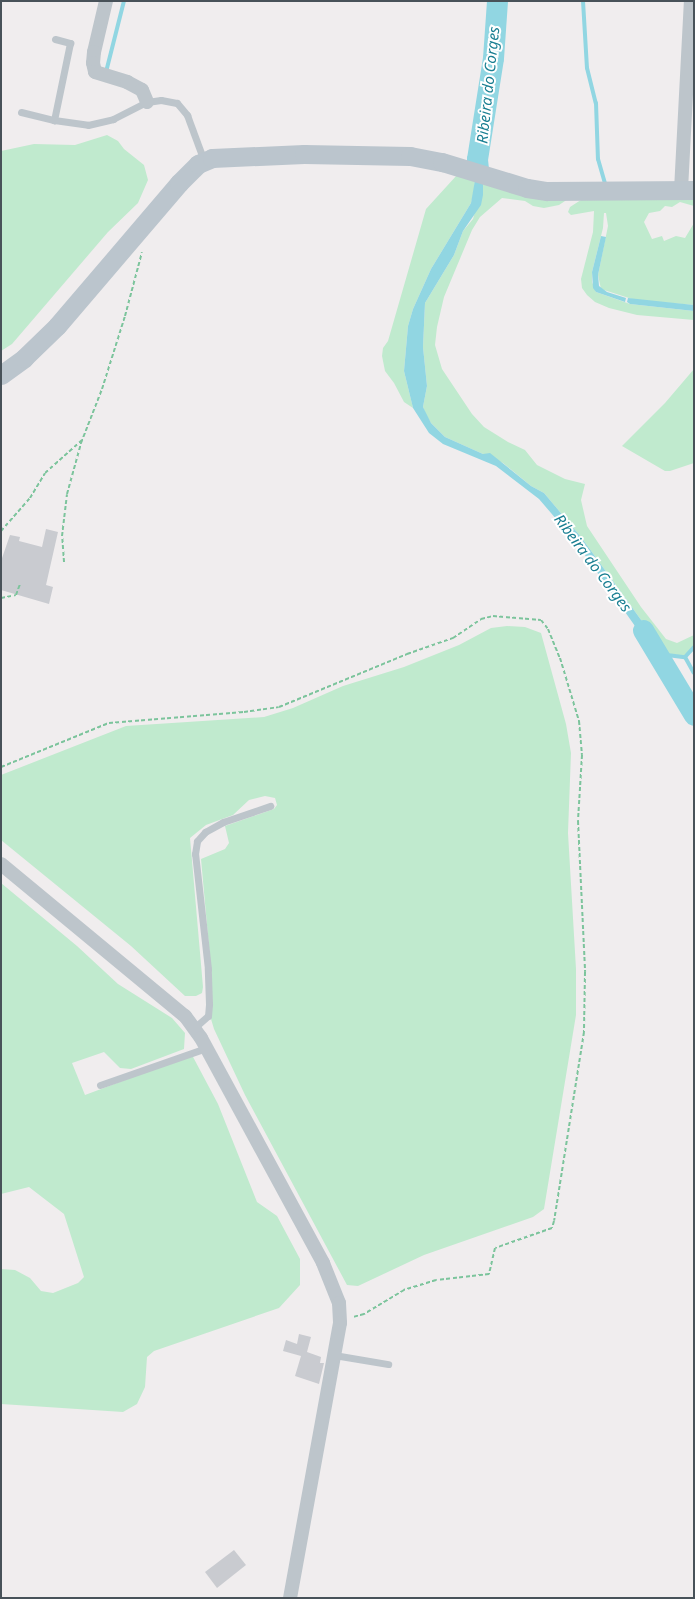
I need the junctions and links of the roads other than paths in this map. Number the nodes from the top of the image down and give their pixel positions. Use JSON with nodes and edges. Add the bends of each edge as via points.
{"nodes":[{"id":1,"x":106,"y":1,"type":"edge"},
{"id":2,"x":691,"y":1,"type":"edge"},
{"id":3,"x":55,"y":39,"type":"dead end"},
{"id":4,"x":147,"y":102,"type":"junction"},
{"id":5,"x":21,"y":112,"type":"dead end"},
{"id":6,"x":54,"y":120,"type":"junction"},
{"id":7,"x":204,"y":162,"type":"junction"},
{"id":8,"x":688,"y":190,"type":"edge"},
{"id":9,"x":1,"y":375,"type":"edge"},
{"id":10,"x":270,"y":806,"type":"dead end"},
{"id":11,"x":1,"y":864,"type":"edge"},
{"id":12,"x":194,"y":1028,"type":"junction"},
{"id":13,"x":207,"y":1048,"type":"junction"},
{"id":14,"x":100,"y":1085,"type":"dead end"},
{"id":15,"x":334,"y":1355,"type":"junction"},
{"id":16,"x":388,"y":1364,"type":"dead end"},
{"id":17,"x":290,"y":1598,"type":"edge"}],
"edges":[{"from":1,"to":4,"type":"street","via":[[94,52],[95,72],[142,90]]},
{"from":2,"to":8,"type":"street"},
{"from":3,"to":6,"type":"lane","via":[[70,42]]},
{"from":4,"to":6,"type":"lane","via":[[113,119],[88,125]]},
{"from":4,"to":7,"type":"lane","via":[[177,103],[187,115]]},
{"from":5,"to":6,"type":"lane"},
{"from":7,"to":8,"type":"main road","via":[[234,155],[410,156],[547,191]]},
{"from":7,"to":9,"type":"main road","via":[[179,183],[57,326]]},
{"from":10,"to":12,"type":"lane","via":[[223,822],[205,832],[197,841],[195,854],[209,1004],[208,1016]]},
{"from":11,"to":12,"type":"street","via":[[185,1016]]},
{"from":12,"to":13,"type":"street"},
{"from":13,"to":14,"type":"lane"},
{"from":13,"to":15,"type":"street","via":[[324,1263],[340,1303]]},
{"from":15,"to":16,"type":"lane"},
{"from":15,"to":17,"type":"street"}]}
